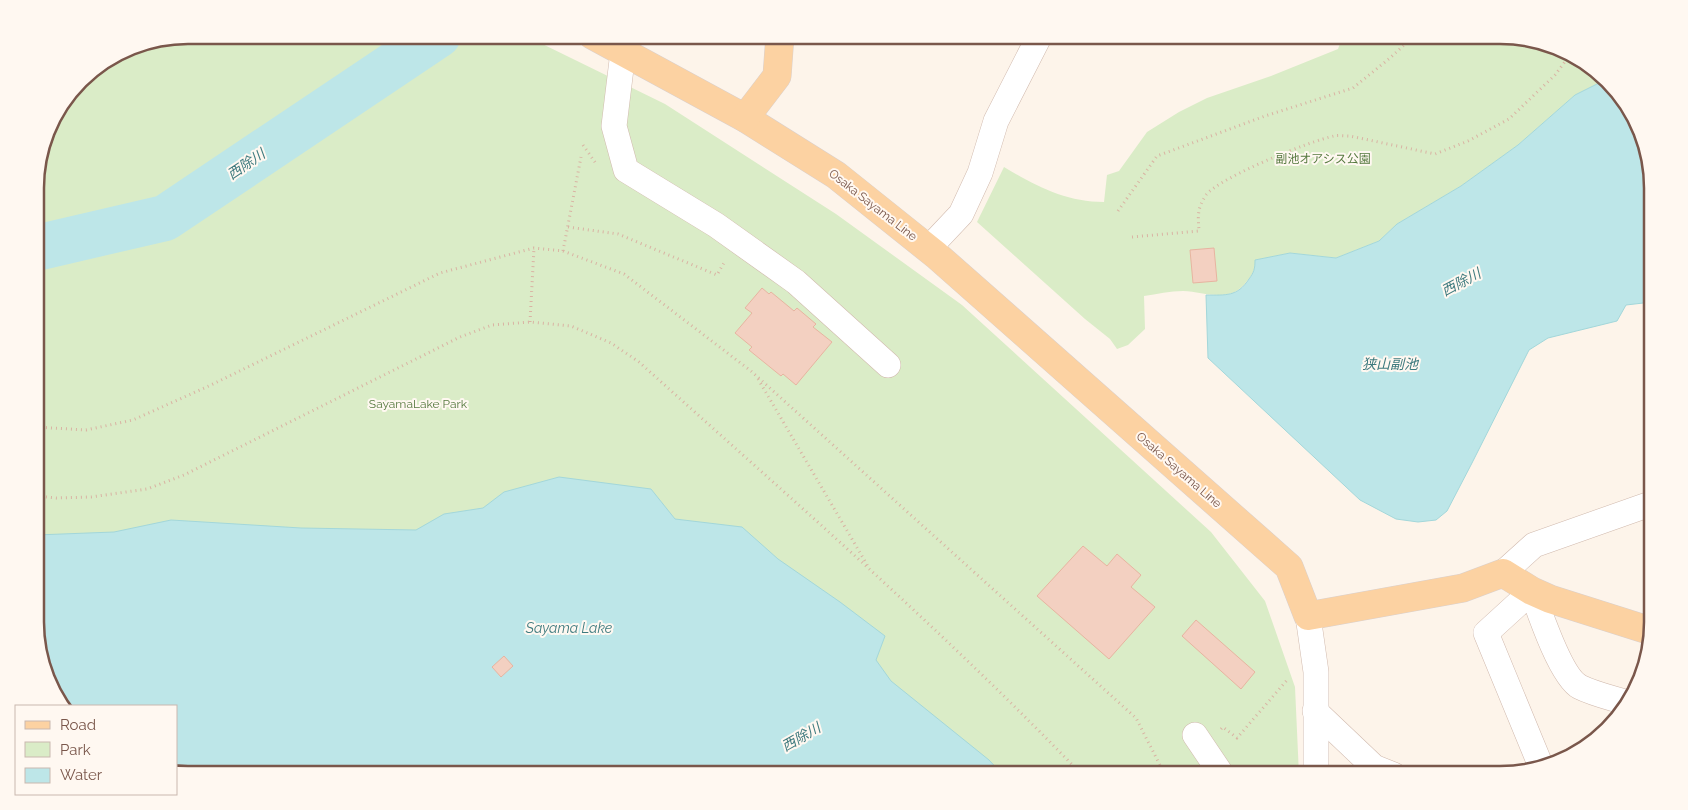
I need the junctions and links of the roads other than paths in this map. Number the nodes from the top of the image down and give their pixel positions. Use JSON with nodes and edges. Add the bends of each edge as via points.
{"nodes":[{"id":1,"x":608,"y":44,"type":"edge"},
{"id":2,"x":779,"y":44,"type":"edge"},
{"id":3,"x":1035,"y":44,"type":"edge"},
{"id":4,"x":623,"y":52,"type":"junction"},
{"id":5,"x":745,"y":118,"type":"junction"},
{"id":6,"x":928,"y":249,"type":"junction"},
{"id":7,"x":888,"y":365,"type":"dead end"},
{"id":8,"x":1644,"y":505,"type":"edge"},
{"id":9,"x":1503,"y":573,"type":"junction"},
{"id":10,"x":1532,"y":591,"type":"junction"},
{"id":11,"x":1308,"y":616,"type":"junction"},
{"id":12,"x":1644,"y":629,"type":"edge"},
{"id":13,"x":1621,"y":701,"type":"edge"},
{"id":14,"x":1315,"y":711,"type":"junction"},
{"id":15,"x":1195,"y":735,"type":"dead end"},
{"id":16,"x":1539,"y":761,"type":"edge"},
{"id":17,"x":1216,"y":766,"type":"edge"},
{"id":18,"x":1316,"y":766,"type":"edge"},
{"id":19,"x":1372,"y":766,"type":"edge"}],
"edges":[{"from":1,"to":4,"type":"main road","name":"Osaka Sayama Line"},
{"from":2,"to":5,"type":"main road","via":[[777,76]]},
{"from":3,"to":6,"type":"street","via":[[996,121],[980,173],[961,214]]},
{"from":4,"to":5,"type":"main road","name":"Osaka Sayama Line"},
{"from":4,"to":7,"type":"street","via":[[614,126],[626,170],[716,225],[796,282]]},
{"from":5,"to":6,"type":"main road","name":"Osaka Sayama Line","via":[[836,175]]},
{"from":6,"to":11,"type":"main road","name":"Osaka Sayama Line","via":[[1289,567]]},
{"from":8,"to":9,"type":"street","via":[[1534,545]]},
{"from":9,"to":10,"type":"main road"},
{"from":9,"to":11,"type":"main road","via":[[1463,588]]},
{"from":10,"to":12,"type":"main road"},
{"from":10,"to":13,"type":"street","via":[[1548,637],[1578,686]]},
{"from":10,"to":16,"type":"street","via":[[1486,633]]},
{"from":11,"to":14,"type":"street","via":[[1316,672]]},
{"from":14,"to":18,"type":"street"},
{"from":14,"to":19,"type":"street"},
{"from":15,"to":17,"type":"street"}]}
